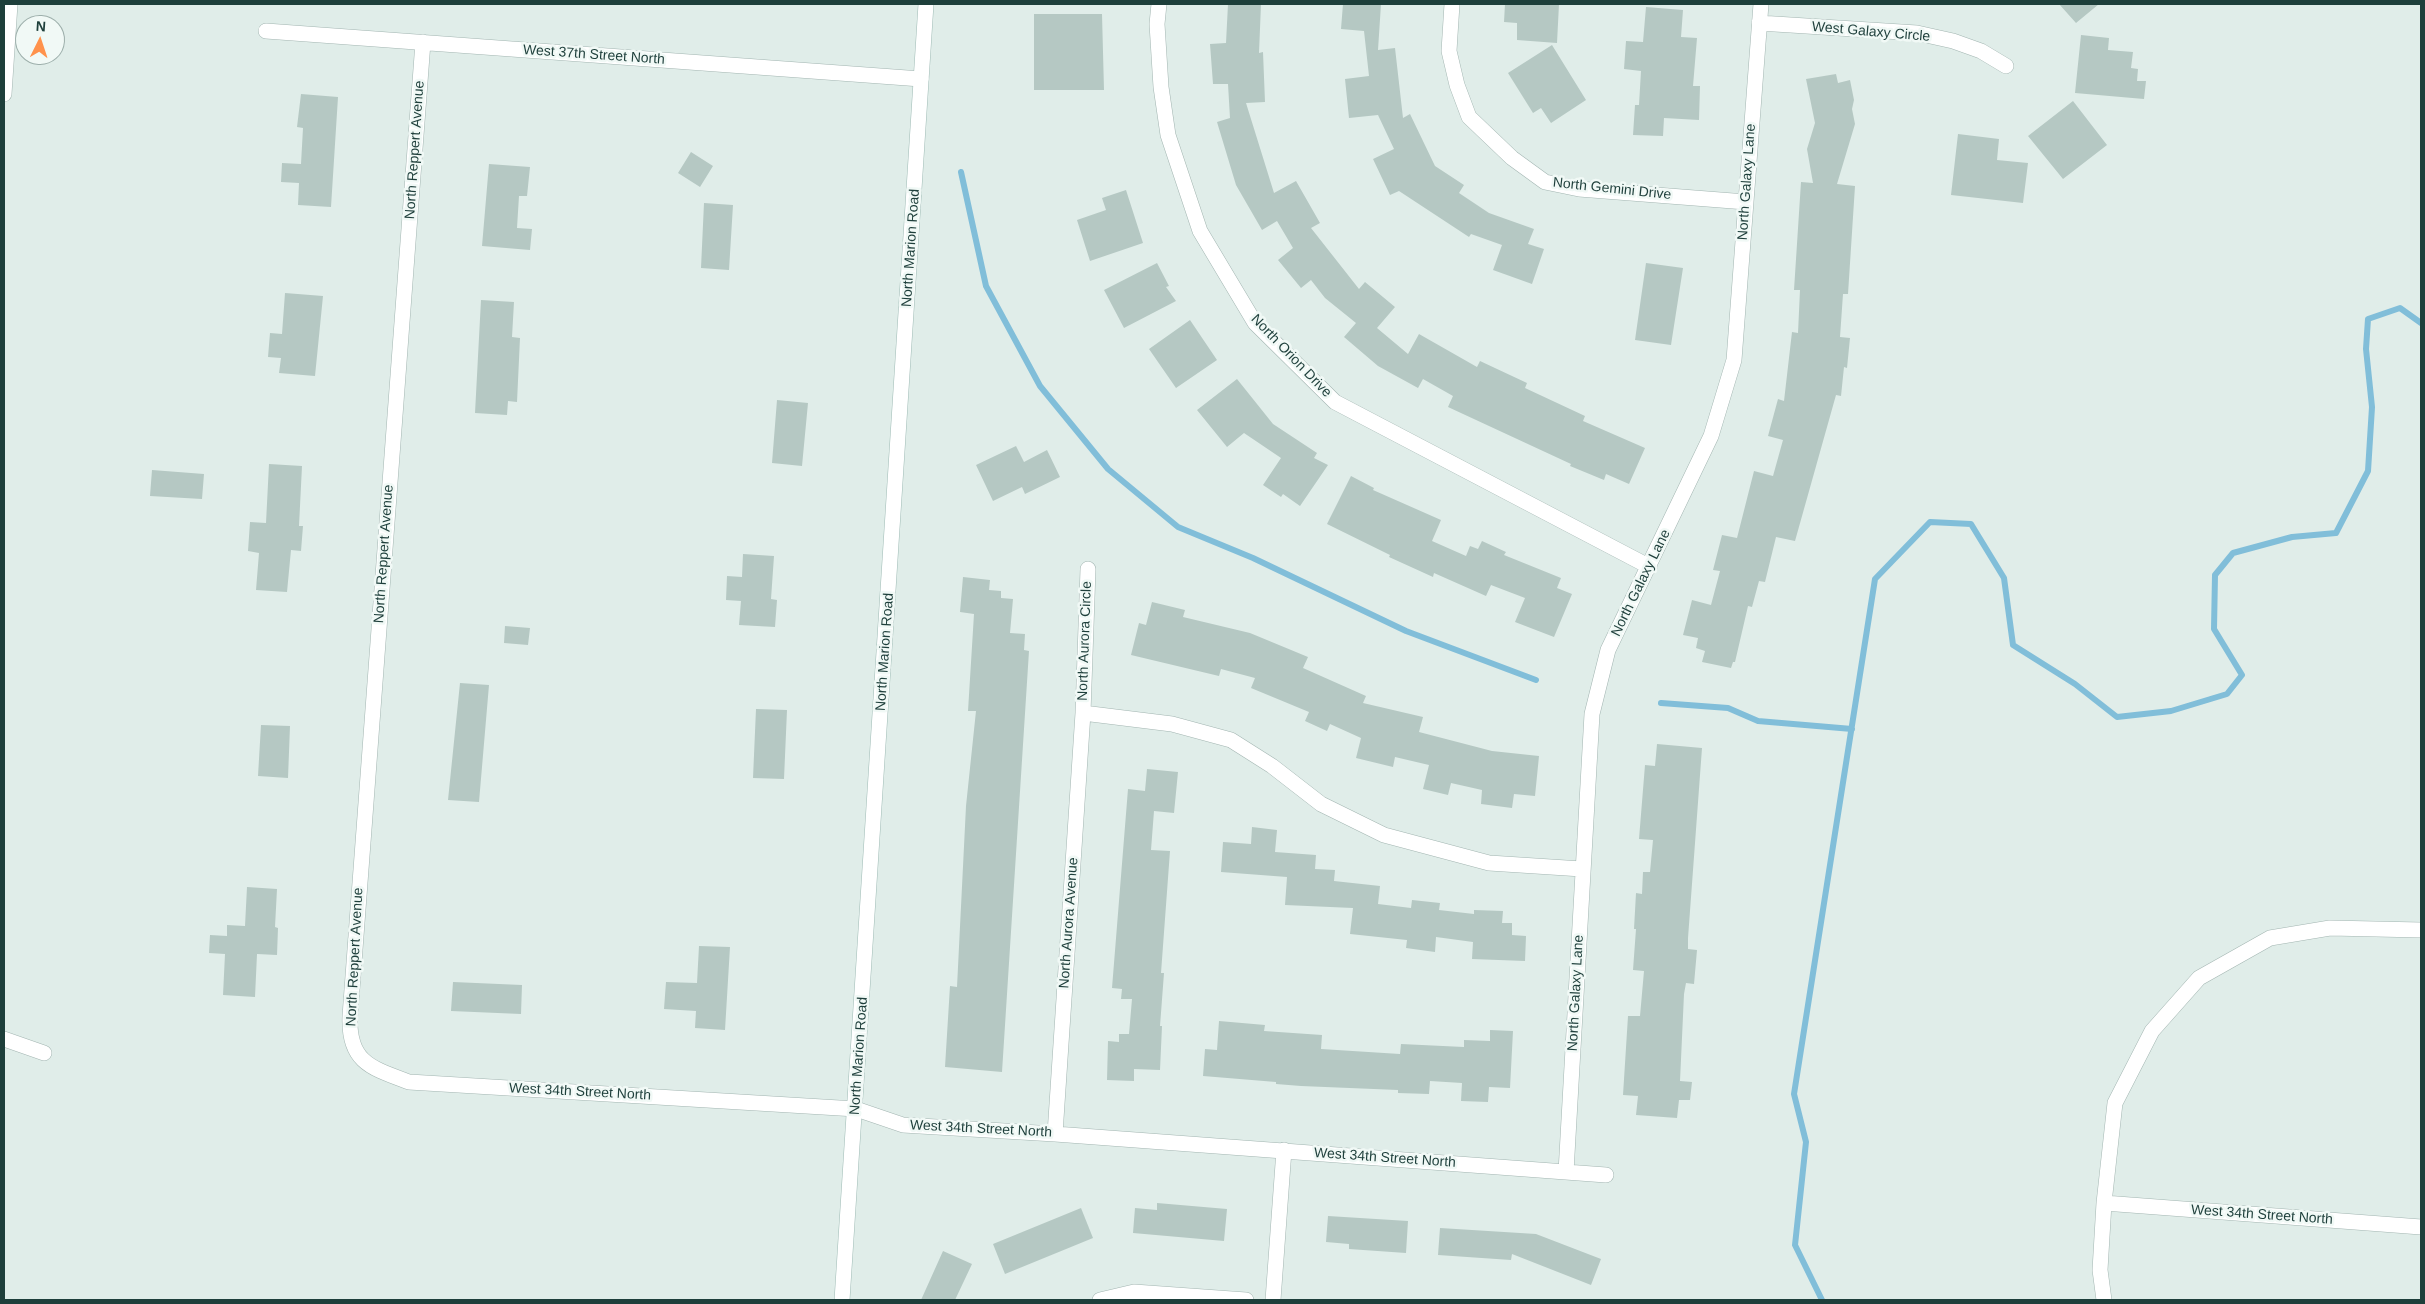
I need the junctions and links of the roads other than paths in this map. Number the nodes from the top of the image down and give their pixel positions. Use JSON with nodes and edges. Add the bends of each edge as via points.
{"nodes":[{"id":1,"x":10,"y":4,"type":"edge"},
{"id":2,"x":926,"y":4,"type":"edge"},
{"id":3,"x":1159,"y":4,"type":"edge"},
{"id":4,"x":1452,"y":4,"type":"edge"},
{"id":5,"x":1761,"y":4,"type":"edge"},
{"id":6,"x":1760,"y":23,"type":"junction"},
{"id":7,"x":266,"y":31,"type":"dead end"},
{"id":8,"x":423,"y":42,"type":"junction"},
{"id":9,"x":2006,"y":66,"type":"dead end"},
{"id":10,"x":922,"y":79,"type":"junction"},
{"id":11,"x":4,"y":94,"type":"edge"},
{"id":12,"x":1746,"y":202,"type":"junction"},
{"id":13,"x":1650,"y":567,"type":"junction"},
{"id":14,"x":1088,"y":569,"type":"dead end"},
{"id":15,"x":1083,"y":712,"type":"junction"},
{"id":16,"x":1582,"y":870,"type":"junction"},
{"id":17,"x":2421,"y":930,"type":"edge"},
{"id":18,"x":4,"y":1039,"type":"edge"},
{"id":19,"x":44,"y":1053,"type":"dead end"},
{"id":20,"x":363,"y":1062,"type":"joint"},
{"id":21,"x":856,"y":1109,"type":"junction"},
{"id":22,"x":1055,"y":1134,"type":"junction"},
{"id":23,"x":1284,"y":1150,"type":"junction"},
{"id":24,"x":1566,"y":1172,"type":"junction"},
{"id":25,"x":1606,"y":1175,"type":"dead end"},
{"id":26,"x":2104,"y":1204,"type":"junction"},
{"id":27,"x":2421,"y":1227,"type":"edge"},
{"id":28,"x":842,"y":1300,"type":"edge"},
{"id":29,"x":1100,"y":1300,"type":"edge"},
{"id":30,"x":1246,"y":1300,"type":"edge"},
{"id":31,"x":1272,"y":1300,"type":"edge"},
{"id":32,"x":2104,"y":1300,"type":"edge"}],
"edges":[{"from":1,"to":11,"type":"street"},
{"from":2,"to":10,"type":"street","name":"North Marion Road"},
{"from":3,"to":13,"type":"street","name":"North Orion Drive","via":[[1161,87],[1168,135],[1200,231],[1255,322],[1335,402]]},
{"from":4,"to":12,"type":"street","name":"North Gemini Drive","via":[[1449,51],[1457,85],[1470,117],[1512,158],[1545,182],[1579,189]]},
{"from":5,"to":6,"type":"street","name":"North Galaxy Lane"},
{"from":6,"to":9,"type":"street","name":"West Galaxy Circle","via":[[1917,33],[1981,51]]},
{"from":6,"to":12,"type":"street","name":"North Galaxy Lane"},
{"from":7,"to":8,"type":"street","name":"West 37th Street North"},
{"from":8,"to":10,"type":"street","name":"West 37th Street North"},
{"from":8,"to":20,"type":"street","name":"North Reppert Avenue","via":[[349,1028]]},
{"from":10,"to":21,"type":"street","name":"North Marion Road"},
{"from":12,"to":13,"type":"street","name":"North Galaxy Lane","via":[[1734,360],[1711,436]]},
{"from":13,"to":16,"type":"street","name":"North Galaxy Lane","via":[[1608,650],[1592,714]]},
{"from":14,"to":15,"type":"street","name":"North Aurora Circle"},
{"from":15,"to":16,"type":"street","via":[[1172,724],[1231,740],[1272,766],[1321,804],[1384,835],[1489,863]]},
{"from":15,"to":22,"type":"street","name":"North Aurora Avenue"},
{"from":16,"to":24,"type":"street","name":"North Galaxy Lane"},
{"from":17,"to":26,"type":"street","via":[[2330,928],[2270,938],[2199,978],[2152,1031],[2115,1103]]},
{"from":18,"to":19,"type":"street"},
{"from":20,"to":21,"type":"street","name":"West 34th Street North","via":[[409,1082]]},
{"from":21,"to":22,"type":"street","name":"West 34th Street North","via":[[903,1125]]},
{"from":21,"to":28,"type":"street","name":"North Marion Road"},
{"from":22,"to":23,"type":"street","name":"West 34th Street North"},
{"from":23,"to":24,"type":"street","name":"West 34th Street North"},
{"from":23,"to":31,"type":"street"},
{"from":24,"to":25,"type":"street","name":"West 34th Street North"},
{"from":26,"to":27,"type":"street","name":"West 34th Street North"},
{"from":26,"to":32,"type":"street","via":[[2100,1270]]},
{"from":29,"to":30,"type":"street","via":[[1134,1292]]}]}
